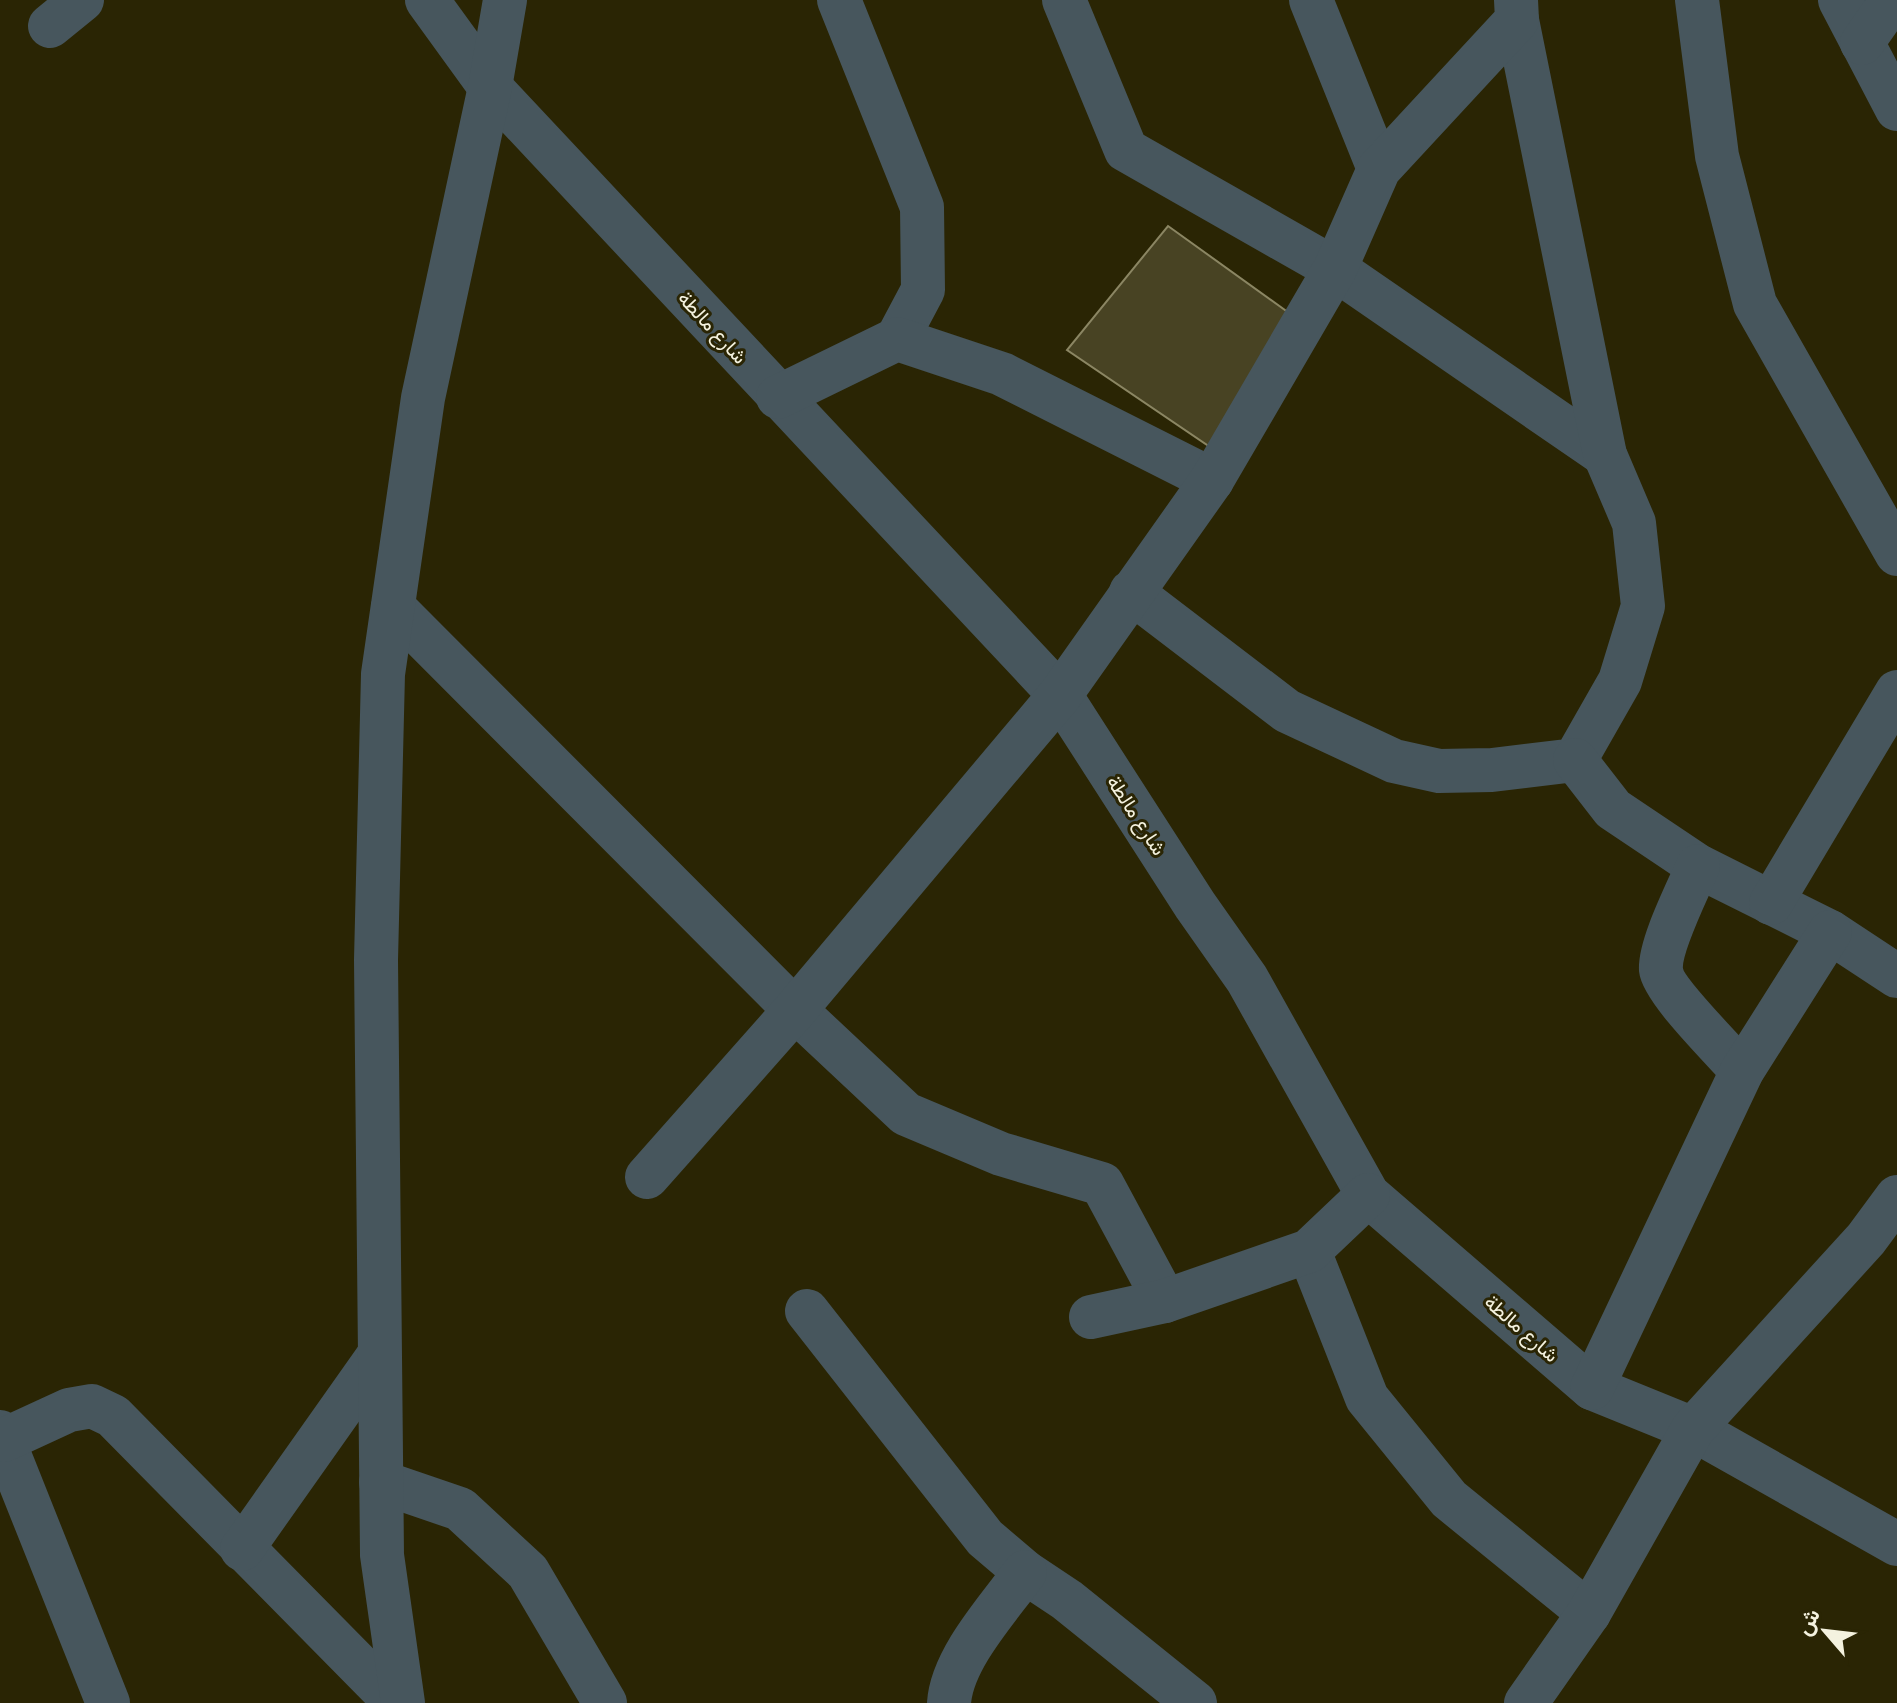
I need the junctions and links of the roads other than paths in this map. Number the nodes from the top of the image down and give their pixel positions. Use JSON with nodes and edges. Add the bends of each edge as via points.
{"nodes":[{"id":1,"x":427,"y":0,"type":"edge"},
{"id":2,"x":505,"y":0,"type":"edge"},
{"id":3,"x":839,"y":0,"type":"edge"},
{"id":4,"x":1064,"y":0,"type":"edge"},
{"id":5,"x":1311,"y":0,"type":"edge"},
{"id":6,"x":1697,"y":0,"type":"edge"},
{"id":7,"x":1840,"y":0,"type":"edge"},
{"id":8,"x":1892,"y":0,"type":"edge"},
{"id":9,"x":1517,"y":10,"type":"edge"},
{"id":10,"x":1862,"y":43,"type":"junction"},
{"id":11,"x":490,"y":87,"type":"junction"},
{"id":12,"x":1897,"y":109,"type":"edge"},
{"id":13,"x":1379,"y":169,"type":"junction"},
{"id":14,"x":1335,"y":269,"type":"junction"},
{"id":15,"x":897,"y":339,"type":"junction"},
{"id":16,"x":778,"y":397,"type":"junction"},
{"id":17,"x":1605,"y":455,"type":"junction"},
{"id":18,"x":1212,"y":480,"type":"junction"},
{"id":19,"x":1897,"y":554,"type":"edge"},
{"id":20,"x":1131,"y":592,"type":"junction"},
{"id":21,"x":393,"y":607,"type":"junction"},
{"id":22,"x":1897,"y":692,"type":"edge"},
{"id":23,"x":1060,"y":695,"type":"junction"},
{"id":24,"x":1575,"y":760,"type":"junction"},
{"id":25,"x":1698,"y":866,"type":"junction"},
{"id":26,"x":1771,"y":903,"type":"junction"},
{"id":27,"x":1830,"y":932,"type":"junction"},
{"id":28,"x":1897,"y":976,"type":"edge"},
{"id":29,"x":795,"y":1010,"type":"junction"},
{"id":30,"x":1742,"y":1071,"type":"junction"},
{"id":31,"x":647,"y":1177,"type":"dead end"},
{"id":32,"x":1368,"y":1195,"type":"junction"},
{"id":33,"x":1897,"y":1197,"type":"edge"},
{"id":34,"x":1309,"y":1251,"type":"junction"},
{"id":35,"x":1165,"y":1301,"type":"junction"},
{"id":36,"x":807,"y":1311,"type":"dead end"},
{"id":37,"x":1091,"y":1317,"type":"dead end"},
{"id":38,"x":379,"y":1355,"type":"junction"},
{"id":39,"x":1592,"y":1388,"type":"junction"},
{"id":40,"x":1693,"y":1429,"type":"junction"},
{"id":41,"x":2,"y":1436,"type":"edge"},
{"id":42,"x":381,"y":1482,"type":"junction"},
{"id":43,"x":1897,"y":1544,"type":"edge"},
{"id":44,"x":242,"y":1549,"type":"junction"},
{"id":45,"x":1025,"y":1572,"type":"junction"},
{"id":46,"x":1589,"y":1613,"type":"junction"},
{"id":47,"x":108,"y":1703,"type":"edge"},
{"id":48,"x":396,"y":1703,"type":"edge"},
{"id":49,"x":403,"y":1703,"type":"edge"},
{"id":50,"x":605,"y":1703,"type":"edge"},
{"id":51,"x":949,"y":1703,"type":"edge"},
{"id":52,"x":1195,"y":1703,"type":"edge"},
{"id":53,"x":1526,"y":1703,"type":"edge"}],
"edges":[{"from":1,"to":11,"type":"street","name":"شارع مالطة"},
{"from":2,"to":11,"type":"street"},
{"from":3,"to":15,"type":"street","via":[[922,207],[923,290]]},
{"from":4,"to":14,"type":"street","via":[[1126,150]]},
{"from":5,"to":13,"type":"street"},
{"from":6,"to":19,"type":"street","via":[[1717,156],[1755,304]]},
{"from":7,"to":10,"type":"street"},
{"from":8,"to":10,"type":"street"},
{"from":9,"to":13,"type":"street"},
{"from":9,"to":17,"type":"street"},
{"from":10,"to":12,"type":"street"},
{"from":11,"to":16,"type":"street","name":"شارع مالطة"},
{"from":11,"to":21,"type":"street","via":[[423,398]]},
{"from":13,"to":14,"type":"street"},
{"from":14,"to":17,"type":"street"},
{"from":14,"to":18,"type":"street"},
{"from":15,"to":16,"type":"street"},
{"from":15,"to":18,"type":"street","via":[[1002,374]]},
{"from":16,"to":23,"type":"street","name":"شارع مالطة"},
{"from":17,"to":24,"type":"street","via":[[1634,523],[1643,606],[1620,681]]},
{"from":18,"to":20,"type":"street"},
{"from":20,"to":23,"type":"street"},
{"from":20,"to":24,"type":"street","via":[[1287,711],[1394,761],[1439,771]]},
{"from":21,"to":29,"type":"street"},
{"from":21,"to":38,"type":"street","via":[[383,674],[376,960]]},
{"from":22,"to":26,"type":"street"},
{"from":23,"to":29,"type":"street"},
{"from":23,"to":32,"type":"street","name":"شارع مالطة","via":[[1247,979]]},
{"from":24,"to":25,"type":"street","via":[[1613,809]]},
{"from":25,"to":26,"type":"street"},
{"from":25,"to":30,"type":"street","via":[[1663,952],[1661,972],[1671,991]]},
{"from":26,"to":27,"type":"street"},
{"from":27,"to":28,"type":"street"},
{"from":27,"to":30,"type":"street"},
{"from":29,"to":31,"type":"street"},
{"from":29,"to":35,"type":"street","via":[[906,1114],[1001,1154],[1102,1184]]},
{"from":30,"to":39,"type":"street"},
{"from":32,"to":34,"type":"street"},
{"from":32,"to":39,"type":"street","name":"شارع مالطة"},
{"from":33,"to":40,"type":"street","via":[[1866,1239]]},
{"from":34,"to":35,"type":"street"},
{"from":34,"to":46,"type":"street","via":[[1367,1398],[1449,1499]]},
{"from":35,"to":37,"type":"street"},
{"from":36,"to":45,"type":"street","via":[[985,1538]]},
{"from":38,"to":42,"type":"street"},
{"from":38,"to":44,"type":"street"},
{"from":39,"to":40,"type":"street","name":"شارع مالطة"},
{"from":40,"to":43,"type":"street","name":"شارع مالطة"},
{"from":40,"to":46,"type":"street"},
{"from":41,"to":44,"type":"street","via":[[92,1406],[113,1416]]},
{"from":41,"to":47,"type":"street"},
{"from":42,"to":49,"type":"street","via":[[382,1555]]},
{"from":42,"to":50,"type":"street","via":[[460,1509],[528,1572]]},
{"from":44,"to":48,"type":"street"},
{"from":45,"to":51,"type":"street","via":[[967,1653]]},
{"from":45,"to":52,"type":"street"},
{"from":46,"to":53,"type":"street"}]}
